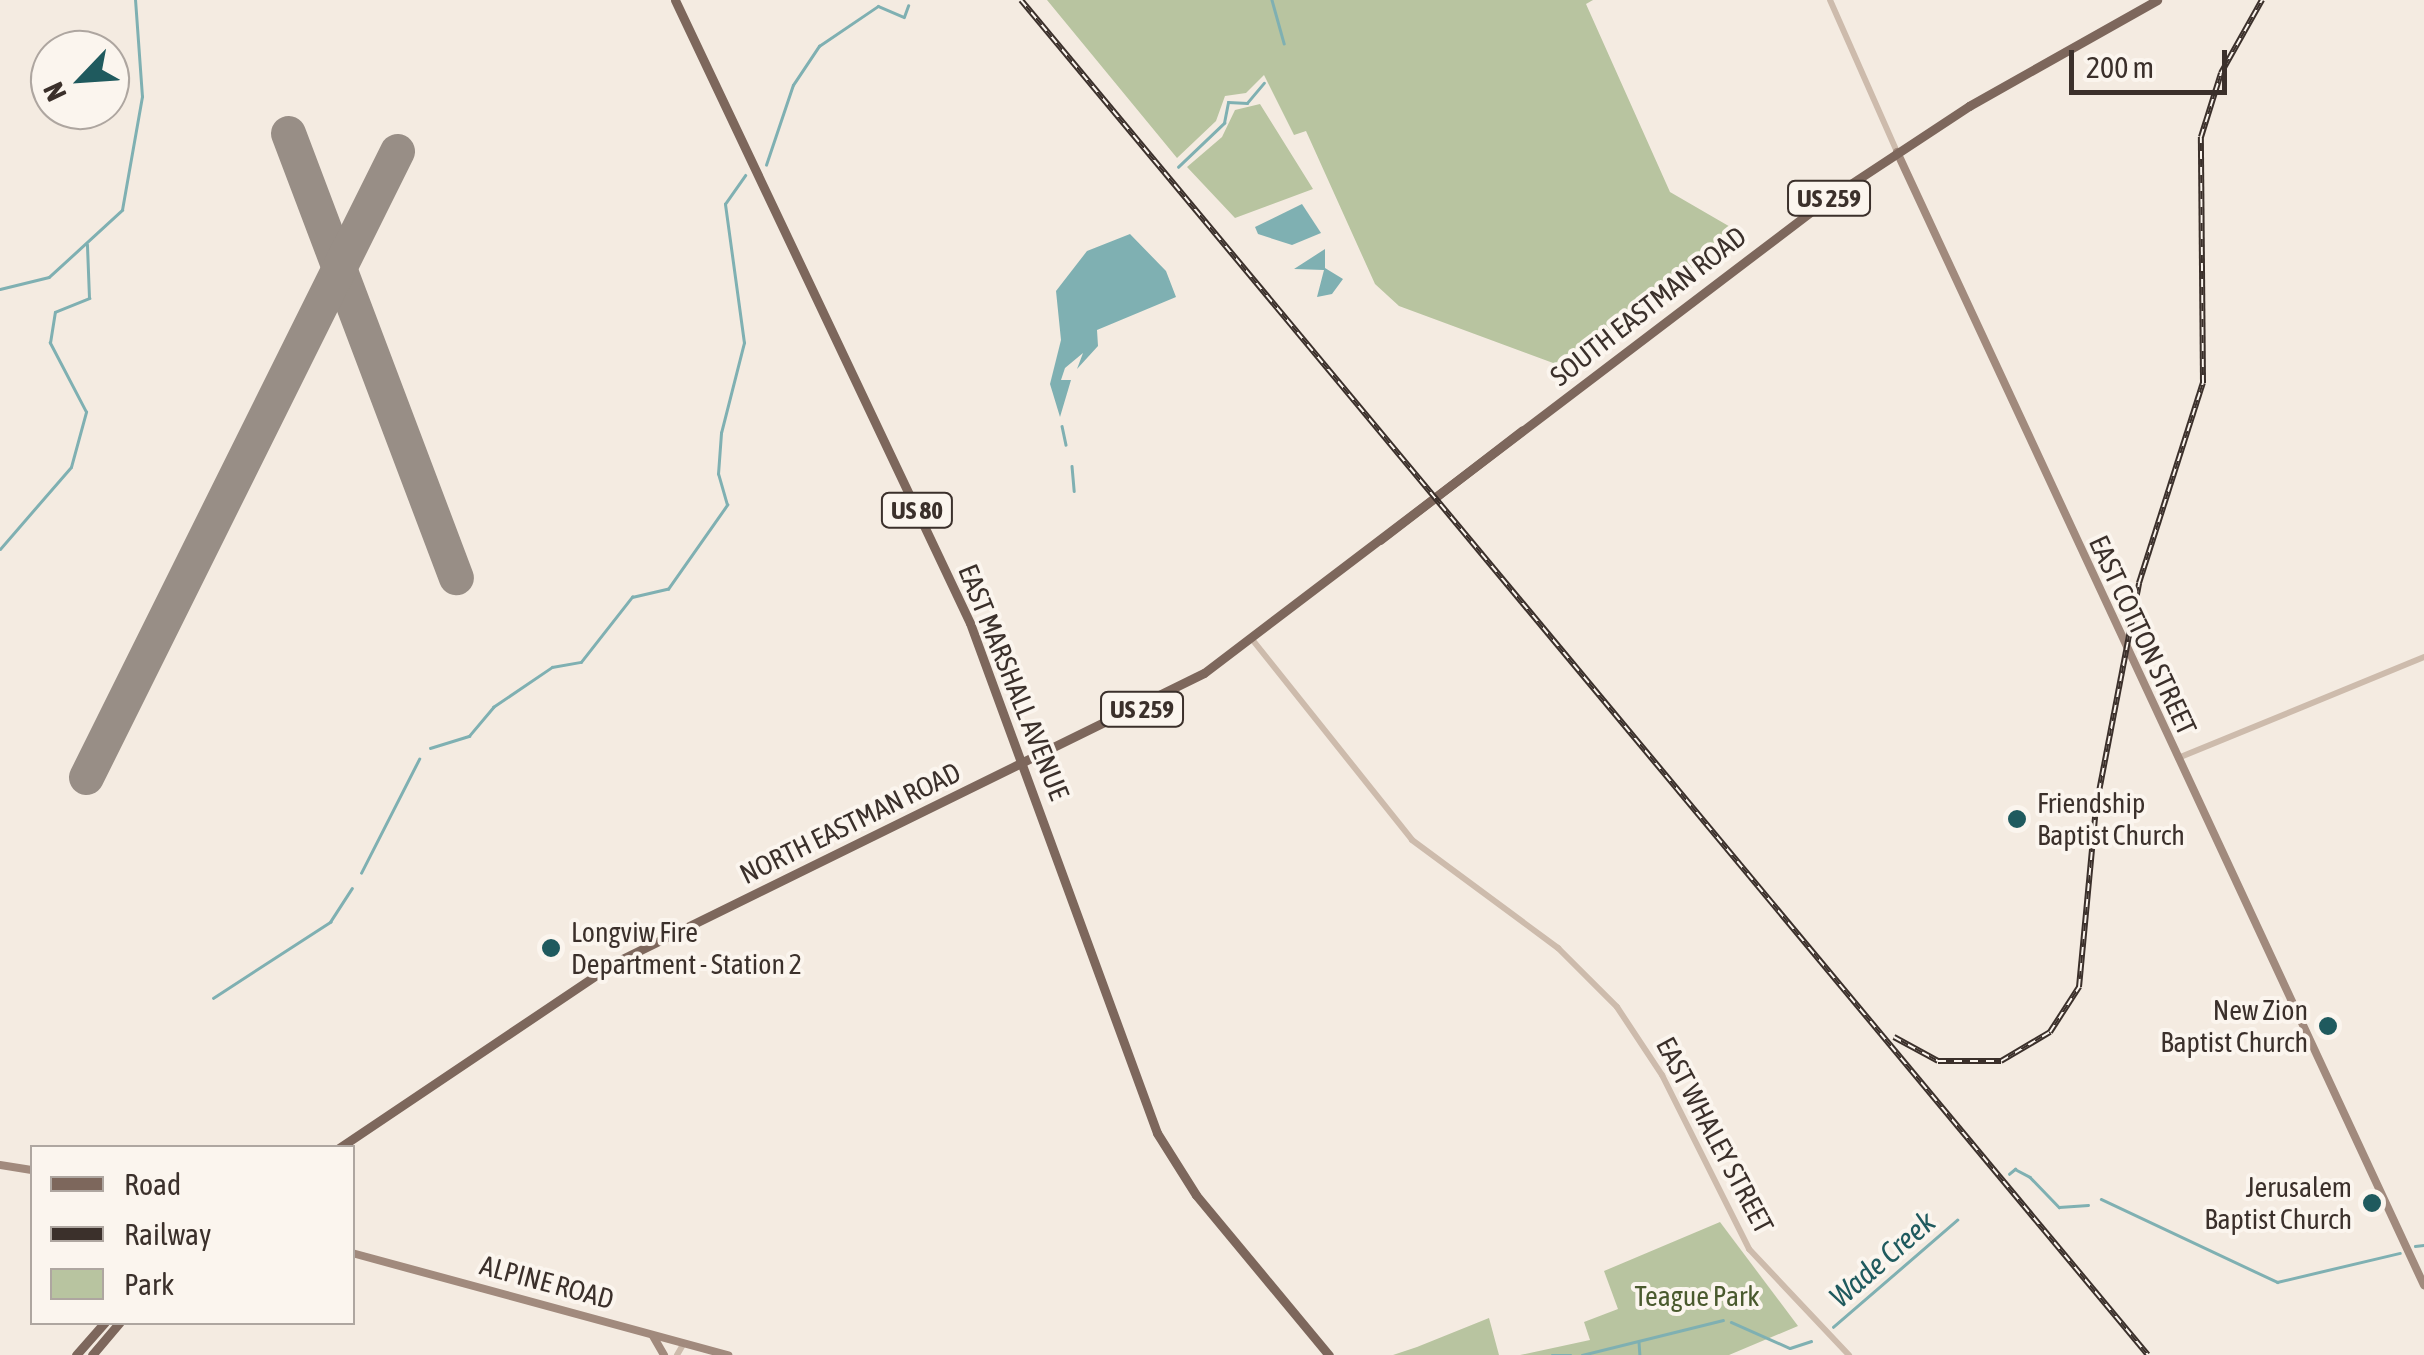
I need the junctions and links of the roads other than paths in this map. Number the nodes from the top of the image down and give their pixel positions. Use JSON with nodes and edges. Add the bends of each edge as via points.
{"nodes":[{"id":1,"x":1830,"y":0,"type":"edge"},
{"id":2,"x":2158,"y":0,"type":"edge"},
{"id":3,"x":675,"y":2,"type":"edge"},
{"id":4,"x":1897,"y":152,"type":"junction"},
{"id":5,"x":1435,"y":497,"type":"joint"},
{"id":6,"x":1251,"y":638,"type":"junction"},
{"id":7,"x":2424,"y":657,"type":"edge"},
{"id":8,"x":2177,"y":759,"type":"junction"},
{"id":9,"x":1024,"y":764,"type":"junction"},
{"id":10,"x":343,"y":1145,"type":"edge"},
{"id":11,"x":0,"y":1165,"type":"edge"},
{"id":12,"x":30,"y":1170,"type":"edge"},
{"id":13,"x":355,"y":1254,"type":"edge"},
{"id":14,"x":2424,"y":1285,"type":"edge"},
{"id":15,"x":102,"y":1325,"type":"edge"},
{"id":16,"x":117,"y":1325,"type":"edge"},
{"id":17,"x":650,"y":1334,"type":"junction"},
{"id":18,"x":684,"y":1343,"type":"junction"},
{"id":19,"x":76,"y":1355,"type":"edge"},
{"id":20,"x":92,"y":1355,"type":"edge"},
{"id":21,"x":664,"y":1355,"type":"edge"},
{"id":22,"x":677,"y":1355,"type":"edge"},
{"id":23,"x":728,"y":1355,"type":"edge"},
{"id":24,"x":1329,"y":1355,"type":"edge"},
{"id":25,"x":1848,"y":1355,"type":"edge"}],
"edges":[{"from":1,"to":4,"type":"street","name":"EAST COTTON STREET"},
{"from":2,"to":4,"type":"main road","name":"SOUTH EASTMAN ROAD","number":"US 259"},
{"from":3,"to":9,"type":"main road","name":"EAST MARSHALL AVENUE","number":"US 80","via":[[939,555]]},
{"from":4,"to":5,"type":"main road","name":"SOUTH EASTMAN ROAD","number":"US 259"},
{"from":4,"to":8,"type":"main road","name":"EAST COTTON STREET"},
{"from":5,"to":6,"type":"main road","name":"NORTH EASTMAN ROAD","number":"US 259"},
{"from":6,"to":9,"type":"main road","name":"NORTH EASTMAN ROAD","number":"US 259","via":[[1168,695]]},
{"from":6,"to":25,"type":"street","name":"EAST WHALEY STREET","via":[[1412,840],[1558,948],[1617,1006],[1662,1075],[1750,1249]]},
{"from":7,"to":8,"type":"street"},
{"from":8,"to":14,"type":"main road","name":"EAST COTTON STREET"},
{"from":9,"to":10,"type":"main road","name":"NORTH EASTMAN ROAD","number":"US 259","via":[[614,962]]},
{"from":9,"to":24,"type":"main road","name":"EAST MARSHALL AVENUE","number":"US 80","via":[[1157,1133],[1196,1195]]},
{"from":11,"to":12,"type":"main road"},
{"from":13,"to":17,"type":"main road","name":"ALPINE ROAD"},
{"from":15,"to":19,"type":"main road"},
{"from":16,"to":20,"type":"main road"},
{"from":17,"to":18,"type":"main road","name":"ALPINE ROAD"},
{"from":17,"to":21,"type":"main road"},
{"from":18,"to":22,"type":"street"},
{"from":18,"to":23,"type":"main road","name":"ALPINE ROAD"}]}
